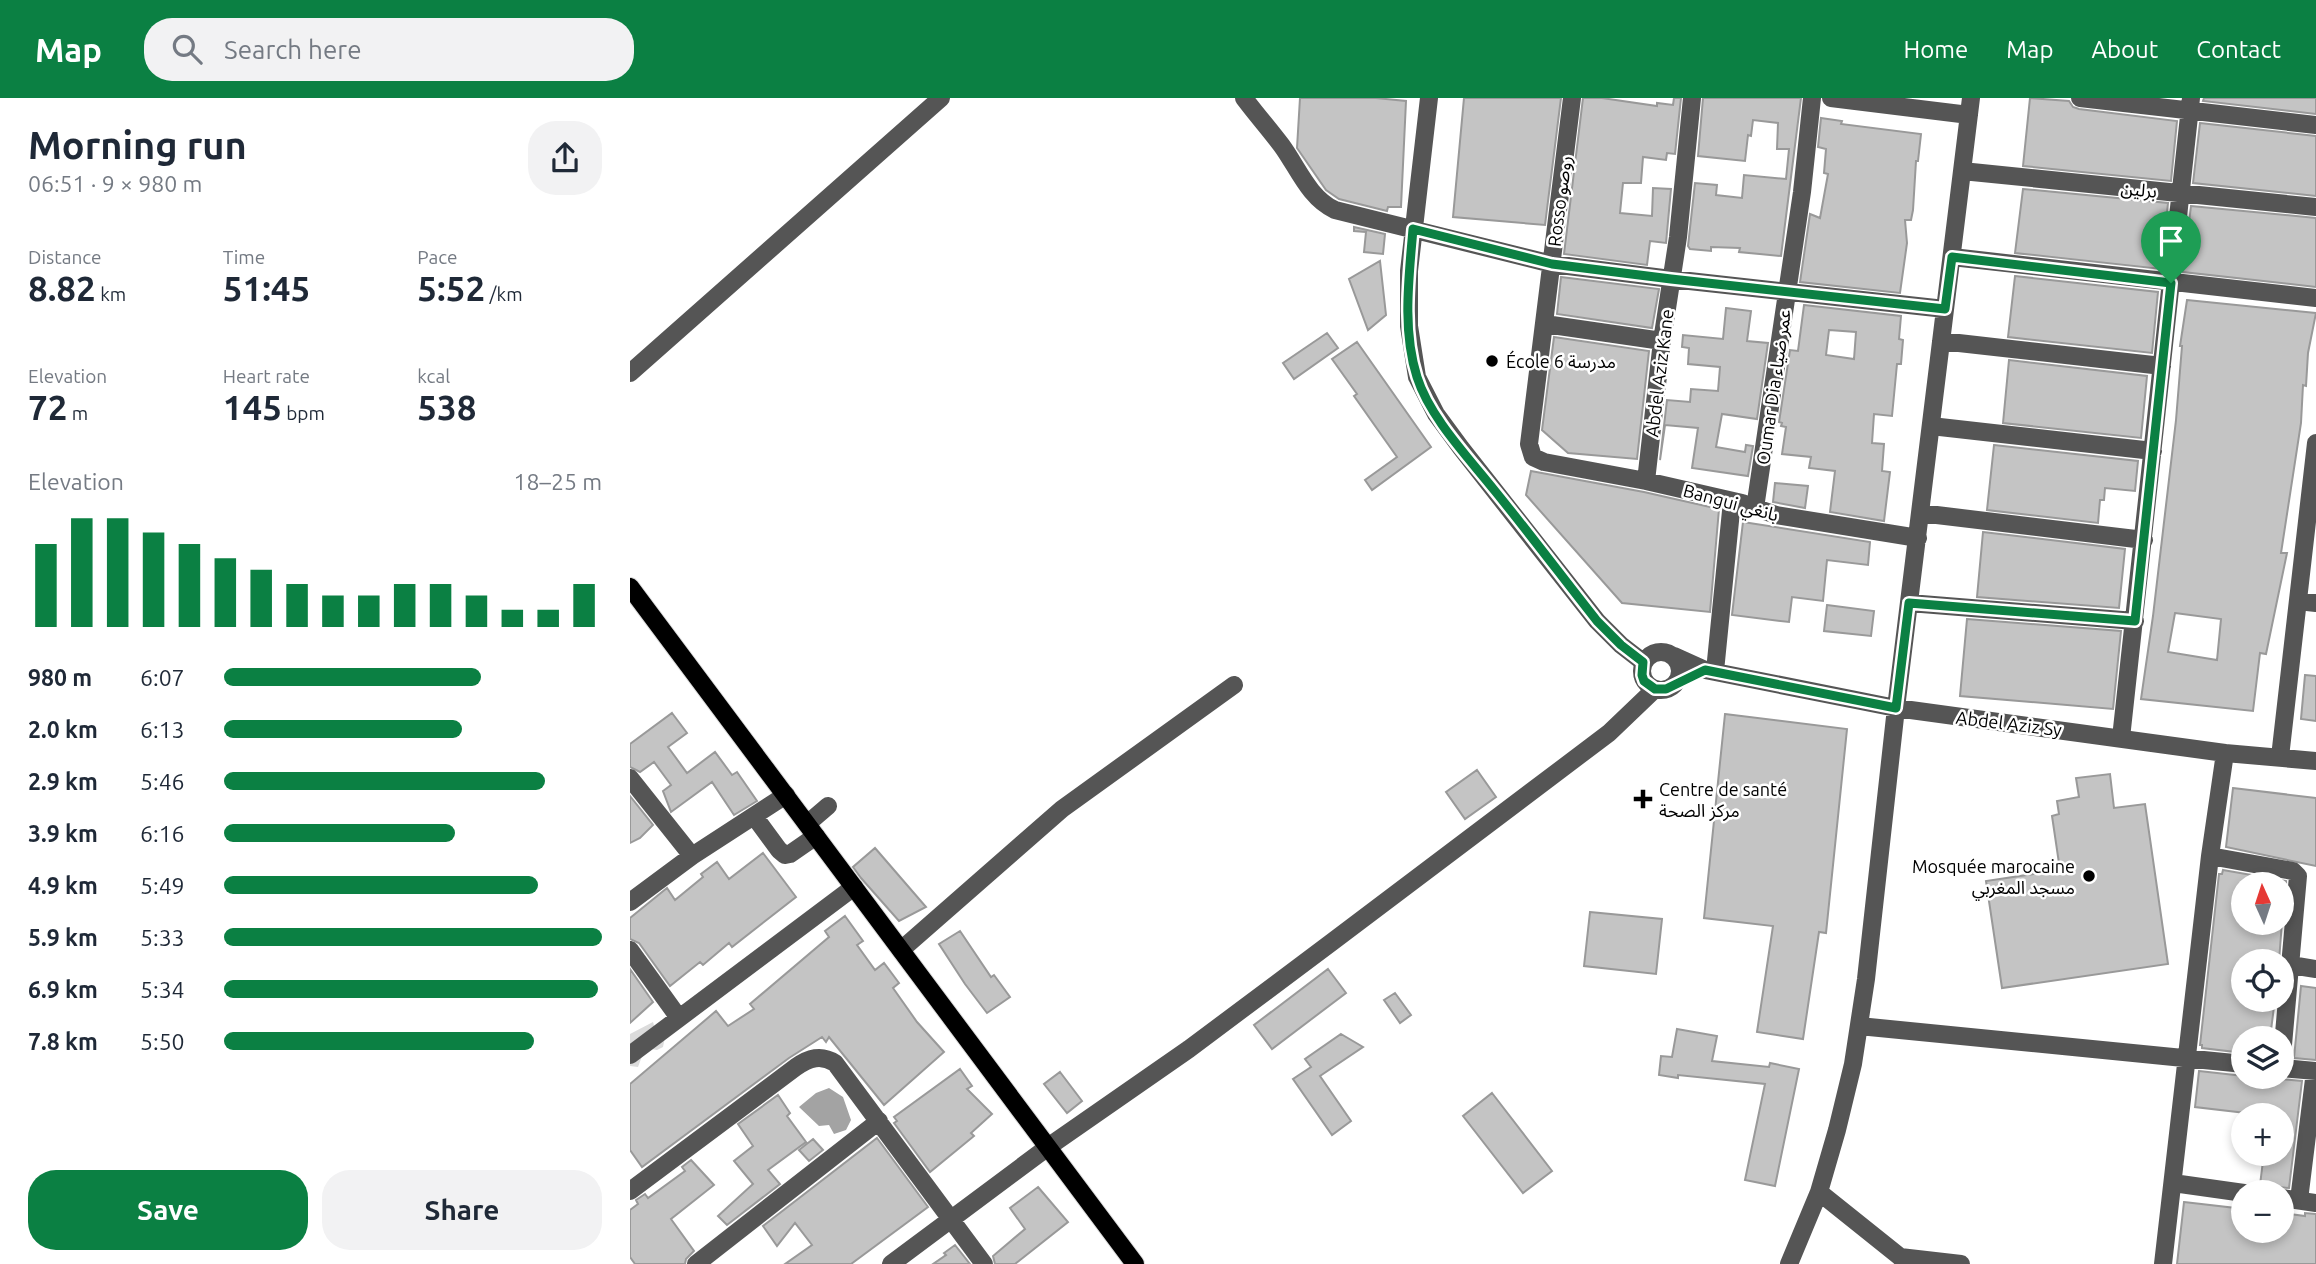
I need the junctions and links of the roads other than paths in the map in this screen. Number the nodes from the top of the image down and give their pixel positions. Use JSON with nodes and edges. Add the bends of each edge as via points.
{"nodes":[{"id":1,"x":941,"y":98,"type":"edge"},
{"id":2,"x":1244,"y":98,"type":"edge"},
{"id":3,"x":1429,"y":98,"type":"edge"},
{"id":4,"x":1572,"y":98,"type":"edge"},
{"id":5,"x":1692,"y":98,"type":"edge"},
{"id":6,"x":1812,"y":98,"type":"edge"},
{"id":7,"x":1831,"y":98,"type":"edge"},
{"id":8,"x":2080,"y":98,"type":"edge"},
{"id":9,"x":2190,"y":104,"type":"edge"},
{"id":10,"x":1970,"y":107,"type":"edge"},
{"id":11,"x":2316,"y":125,"type":"edge"},
{"id":12,"x":1962,"y":171,"type":"junction"},
{"id":13,"x":2182,"y":193,"type":"junction"},
{"id":14,"x":2316,"y":207,"type":"edge"},
{"id":15,"x":1413,"y":229,"type":"junction"},
{"id":16,"x":1952,"y":257,"type":"junction"},
{"id":17,"x":1552,"y":264,"type":"junction"},
{"id":18,"x":1671,"y":279,"type":"junction"},
{"id":19,"x":2171,"y":283,"type":"junction"},
{"id":20,"x":1787,"y":290,"type":"junction"},
{"id":21,"x":2316,"y":298,"type":"edge"},
{"id":22,"x":1945,"y":309,"type":"junction"},
{"id":23,"x":1545,"y":324,"type":"junction"},
{"id":24,"x":1662,"y":341,"type":"junction"},
{"id":25,"x":1941,"y":341,"type":"junction"},
{"id":26,"x":2162,"y":366,"type":"junction"},
{"id":27,"x":630,"y":373,"type":"edge"},
{"id":28,"x":1931,"y":426,"type":"junction"},
{"id":29,"x":2316,"y":443,"type":"edge"},
{"id":30,"x":2153,"y":451,"type":"junction"},
{"id":31,"x":1544,"y":462,"type":"joint"},
{"id":32,"x":1646,"y":481,"type":"junction"},
{"id":33,"x":2314,"y":485,"type":"edge"},
{"id":34,"x":1732,"y":501,"type":"junction"},
{"id":35,"x":1755,"y":508,"type":"junction"},
{"id":36,"x":1920,"y":513,"type":"junction"},
{"id":37,"x":1918,"y":538,"type":"junction"},
{"id":38,"x":2144,"y":540,"type":"junction"},
{"id":39,"x":630,"y":587,"type":"edge"},
{"id":40,"x":2307,"y":602,"type":"edge"},
{"id":41,"x":1909,"y":603,"type":"junction"},
{"id":42,"x":2135,"y":621,"type":"junction"},
{"id":43,"x":1674,"y":656,"type":"junction"},
{"id":44,"x":1643,"y":662,"type":"junction"},
{"id":45,"x":1710,"y":671,"type":"junction"},
{"id":46,"x":1676,"y":683,"type":"junction"},
{"id":47,"x":1234,"y":685,"type":"dead end"},
{"id":48,"x":1655,"y":689,"type":"junction"},
{"id":49,"x":1896,"y":708,"type":"junction"},
{"id":50,"x":2121,"y":737,"type":"junction"},
{"id":51,"x":2225,"y":752,"type":"junction"},
{"id":52,"x":2280,"y":757,"type":"junction"},
{"id":53,"x":2316,"y":761,"type":"edge"},
{"id":54,"x":630,"y":778,"type":"edge"},
{"id":55,"x":786,"y":795,"type":"junction"},
{"id":56,"x":828,"y":806,"type":"dead end"},
{"id":57,"x":754,"y":816,"type":"junction"},
{"id":58,"x":812,"y":830,"type":"junction"},
{"id":59,"x":692,"y":856,"type":"junction"},
{"id":60,"x":2210,"y":856,"type":"junction"},
{"id":61,"x":854,"y":887,"type":"junction"},
{"id":62,"x":630,"y":902,"type":"edge"},
{"id":63,"x":2292,"y":949,"type":"edge"},
{"id":64,"x":630,"y":950,"type":"edge"},
{"id":65,"x":901,"y":950,"type":"junction"},
{"id":66,"x":2294,"y":965,"type":"edge"},
{"id":67,"x":2316,"y":969,"type":"edge"},
{"id":68,"x":679,"y":1018,"type":"junction"},
{"id":69,"x":1859,"y":1026,"type":"junction"},
{"id":70,"x":630,"y":1055,"type":"edge"},
{"id":71,"x":2187,"y":1058,"type":"junction"},
{"id":72,"x":2231,"y":1063,"type":"edge"},
{"id":73,"x":2294,"y":1069,"type":"edge"},
{"id":74,"x":2316,"y":1071,"type":"edge"},
{"id":75,"x":879,"y":1121,"type":"junction"},
{"id":76,"x":1048,"y":1147,"type":"junction"},
{"id":77,"x":2172,"y":1183,"type":"junction"},
{"id":78,"x":630,"y":1191,"type":"edge"},
{"id":79,"x":2231,"y":1191,"type":"edge"},
{"id":80,"x":1819,"y":1192,"type":"junction"},
{"id":81,"x":2299,"y":1200,"type":"edge"},
{"id":82,"x":951,"y":1219,"type":"junction"},
{"id":83,"x":1904,"y":1260,"type":"edge"},
{"id":84,"x":701,"y":1262,"type":"edge"},
{"id":85,"x":891,"y":1264,"type":"edge"},
{"id":86,"x":984,"y":1264,"type":"edge"},
{"id":87,"x":1135,"y":1264,"type":"edge"},
{"id":88,"x":1789,"y":1264,"type":"edge"},
{"id":89,"x":1961,"y":1264,"type":"edge"},
{"id":90,"x":2163,"y":1264,"type":"edge"}],
"edges":[{"from":1,"to":27,"type":"street"},
{"from":2,"to":15,"type":"street","via":[[1322,203]]},
{"from":3,"to":15,"type":"street"},
{"from":4,"to":17,"type":"street","name":"Rosso روصو"},
{"from":5,"to":18,"type":"street","name":"Abdel Aziz Kane"},
{"from":6,"to":20,"type":"street","name":"Oumar Dia عمر ضياء"},
{"from":7,"to":10,"type":"street"},
{"from":8,"to":9,"type":"street"},
{"from":9,"to":11,"type":"street"},
{"from":9,"to":13,"type":"street"},
{"from":10,"to":12,"type":"street"},
{"from":12,"to":13,"type":"street","name":"برلين"},
{"from":12,"to":16,"type":"street"},
{"from":13,"to":14,"type":"street","name":"برلين"},
{"from":13,"to":19,"type":"street"},
{"from":15,"to":17,"type":"street"},
{"from":15,"to":44,"type":"street","via":[[1409,326],[1423,392],[1461,448],[1597,621]]},
{"from":16,"to":19,"type":"street"},
{"from":16,"to":22,"type":"street"},
{"from":17,"to":18,"type":"street"},
{"from":17,"to":23,"type":"street","name":"Rosso روصو"},
{"from":18,"to":20,"type":"street"},
{"from":18,"to":24,"type":"street","name":"Abdel Aziz Kane"},
{"from":19,"to":21,"type":"street"},
{"from":19,"to":26,"type":"street"},
{"from":20,"to":22,"type":"street"},
{"from":20,"to":35,"type":"street","name":"Oumar Dia عمر ضياء"},
{"from":22,"to":25,"type":"street"},
{"from":23,"to":24,"type":"street"},
{"from":23,"to":31,"type":"street","name":"Rosso روصو","via":[[1529,444],[1533,457]]},
{"from":24,"to":32,"type":"street","name":"Abdel Aziz Kane"},
{"from":25,"to":26,"type":"street"},
{"from":25,"to":28,"type":"street"},
{"from":26,"to":30,"type":"street"},
{"from":28,"to":30,"type":"street"},
{"from":28,"to":36,"type":"street"},
{"from":29,"to":33,"type":"street"},
{"from":30,"to":38,"type":"street"},
{"from":31,"to":32,"type":"street","name":"Bangui بانغي"},
{"from":32,"to":34,"type":"street","name":"Bangui بانغي"},
{"from":33,"to":40,"type":"street"},
{"from":34,"to":35,"type":"street","name":"Bangui بانغي"},
{"from":34,"to":45,"type":"street"},
{"from":35,"to":37,"type":"street","name":"Bangui بانغي"},
{"from":36,"to":37,"type":"street"},
{"from":36,"to":38,"type":"street"},
{"from":37,"to":41,"type":"street"},
{"from":38,"to":42,"type":"street"},
{"from":39,"to":55,"type":"main road"},
{"from":40,"to":52,"type":"street"},
{"from":41,"to":42,"type":"street"},
{"from":41,"to":49,"type":"street"},
{"from":42,"to":50,"type":"street"},
{"from":43,"to":44,"type":"street","via":[[1661,651]]},
{"from":43,"to":45,"type":"street","name":"Abdel Aziz Sy"},
{"from":43,"to":46,"type":"street","via":[[1680,672]]},
{"from":44,"to":48,"type":"street","via":[[1644,681]]},
{"from":45,"to":46,"type":"street"},
{"from":45,"to":49,"type":"street","name":"Abdel Aziz Sy"},
{"from":46,"to":48,"type":"street"},
{"from":47,"to":65,"type":"street","via":[[1062,809]]},
{"from":48,"to":76,"type":"street","via":[[1609,733],[1189,1049]]},
{"from":49,"to":50,"type":"street","name":"Abdel Aziz Sy"},
{"from":49,"to":69,"type":"street"},
{"from":50,"to":51,"type":"street","name":"Abdel Aziz Sy"},
{"from":51,"to":52,"type":"street","name":"Abdel Aziz Sy"},
{"from":51,"to":60,"type":"street"},
{"from":52,"to":53,"type":"street","name":"Abdel Aziz Sy"},
{"from":54,"to":59,"type":"street"},
{"from":55,"to":57,"type":"street"},
{"from":55,"to":58,"type":"main road"},
{"from":56,"to":58,"type":"street"},
{"from":57,"to":58,"type":"street","via":[[785,855]]},
{"from":57,"to":59,"type":"street"},
{"from":58,"to":61,"type":"main road"},
{"from":59,"to":62,"type":"street"},
{"from":60,"to":63,"type":"street","via":[[2293,871],[2298,876]]},
{"from":60,"to":71,"type":"street"},
{"from":61,"to":65,"type":"main road"},
{"from":61,"to":68,"type":"street"},
{"from":64,"to":68,"type":"street"},
{"from":65,"to":76,"type":"main road"},
{"from":66,"to":67,"type":"street"},
{"from":68,"to":70,"type":"street"},
{"from":69,"to":71,"type":"street"},
{"from":69,"to":80,"type":"street"},
{"from":71,"to":72,"type":"street"},
{"from":71,"to":77,"type":"street"},
{"from":73,"to":74,"type":"street"},
{"from":74,"to":81,"type":"street"},
{"from":75,"to":78,"type":"street","via":[[835,1063],[828,1058],[808,1059]]},
{"from":75,"to":82,"type":"street"},
{"from":75,"to":84,"type":"street"},
{"from":76,"to":82,"type":"street"},
{"from":76,"to":87,"type":"main road"},
{"from":77,"to":79,"type":"street"},
{"from":77,"to":90,"type":"street"},
{"from":80,"to":83,"type":"street"},
{"from":80,"to":88,"type":"street"},
{"from":82,"to":85,"type":"street"},
{"from":82,"to":86,"type":"street"},
{"from":83,"to":89,"type":"street"}]}
